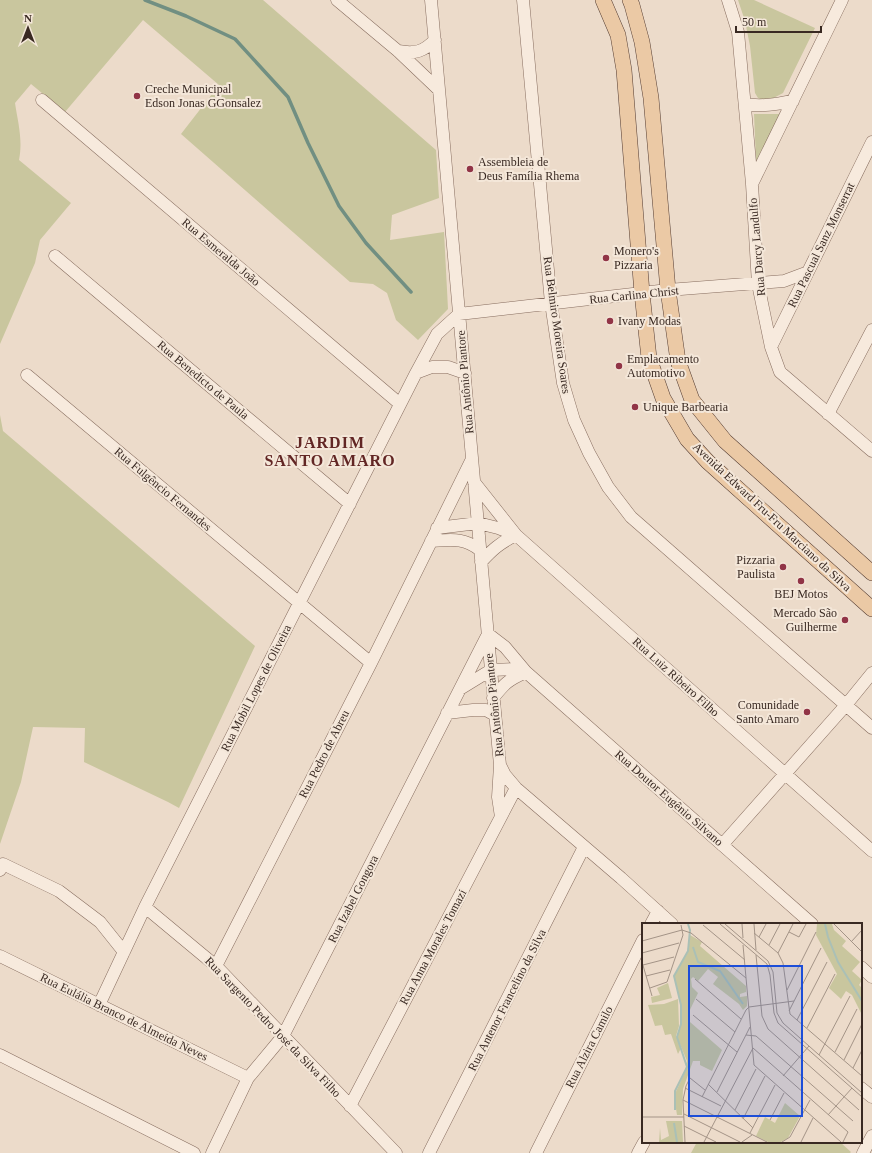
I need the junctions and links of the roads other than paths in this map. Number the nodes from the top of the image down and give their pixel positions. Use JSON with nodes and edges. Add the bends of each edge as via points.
{"nodes":[{"id":1,"x":338,"y":0,"type":"edge"},
{"id":2,"x":432,"y":0,"type":"edge"},
{"id":3,"x":523,"y":0,"type":"edge"},
{"id":4,"x":603,"y":0,"type":"edge"},
{"id":5,"x":630,"y":0,"type":"edge"},
{"id":6,"x":728,"y":0,"type":"edge"},
{"id":7,"x":842,"y":0,"type":"edge"},
{"id":8,"x":435,"y":40,"type":"junction"},
{"id":9,"x":398,"y":51,"type":"junction"},
{"id":10,"x":439,"y":90,"type":"junction"},
{"id":11,"x":42,"y":100,"type":"dead end"},
{"id":12,"x":793,"y":100,"type":"junction"},
{"id":13,"x":745,"y":104,"type":"junction"},
{"id":14,"x":872,"y":142,"type":"edge"},
{"id":15,"x":752,"y":184,"type":"junction"},
{"id":16,"x":55,"y":256,"type":"dead end"},
{"id":17,"x":808,"y":272,"type":"junction"},
{"id":18,"x":758,"y":284,"type":"junction"},
{"id":19,"x":668,"y":290,"type":"junction"},
{"id":20,"x":642,"y":293,"type":"junction"},
{"id":21,"x":551,"y":304,"type":"junction"},
{"id":22,"x":459,"y":314,"type":"junction"},
{"id":23,"x":872,"y":330,"type":"edge"},
{"id":24,"x":771,"y":347,"type":"junction"},
{"id":25,"x":465,"y":372,"type":"junction"},
{"id":26,"x":416,"y":373,"type":"junction"},
{"id":27,"x":27,"y":375,"type":"dead end"},
{"id":28,"x":400,"y":404,"type":"junction"},
{"id":29,"x":828,"y":414,"type":"junction"},
{"id":30,"x":872,"y":451,"type":"edge"},
{"id":31,"x":472,"y":459,"type":"junction"},
{"id":32,"x":474,"y":482,"type":"junction"},
{"id":33,"x":350,"y":504,"type":"junction"},
{"id":34,"x":478,"y":523,"type":"junction"},
{"id":35,"x":437,"y":528,"type":"junction"},
{"id":36,"x":516,"y":536,"type":"junction"},
{"id":37,"x":431,"y":541,"type":"junction"},
{"id":38,"x":481,"y":556,"type":"junction"},
{"id":39,"x":872,"y":573,"type":"edge"},
{"id":40,"x":299,"y":603,"type":"junction"},
{"id":41,"x":872,"y":609,"type":"edge"},
{"id":42,"x":488,"y":634,"type":"junction"},
{"id":43,"x":371,"y":663,"type":"junction"},
{"id":44,"x":491,"y":670,"type":"junction"},
{"id":45,"x":526,"y":672,"type":"junction"},
{"id":46,"x":872,"y":673,"type":"edge"},
{"id":47,"x":459,"y":690,"type":"junction"},
{"id":48,"x":493,"y":698,"type":"junction"},
{"id":49,"x":846,"y":705,"type":"junction"},
{"id":50,"x":447,"y":713,"type":"junction"},
{"id":51,"x":495,"y":715,"type":"junction"},
{"id":52,"x":872,"y":728,"type":"edge"},
{"id":53,"x":500,"y":765,"type":"junction"},
{"id":54,"x":785,"y":774,"type":"junction"},
{"id":55,"x":516,"y":788,"type":"junction"},
{"id":56,"x":501,"y":817,"type":"junction"},
{"id":57,"x":722,"y":845,"type":"junction"},
{"id":58,"x":584,"y":847,"type":"junction"},
{"id":59,"x":872,"y":851,"type":"edge"},
{"id":60,"x":2,"y":867,"type":"edge"},
{"id":61,"x":146,"y":907,"type":"junction"},
{"id":62,"x":658,"y":911,"type":"junction"},
{"id":63,"x":652,"y":923,"type":"edge"},
{"id":64,"x":671,"y":923,"type":"edge"},
{"id":65,"x":811,"y":923,"type":"edge"},
{"id":66,"x":642,"y":942,"type":"edge"},
{"id":67,"x":124,"y":952,"type":"junction"},
{"id":68,"x":0,"y":956,"type":"edge"},
{"id":69,"x":216,"y":966,"type":"junction"},
{"id":70,"x":862,"y":968,"type":"edge"},
{"id":71,"x":872,"y":976,"type":"edge"},
{"id":72,"x":99,"y":1005,"type":"junction"},
{"id":73,"x":283,"y":1036,"type":"junction"},
{"id":74,"x":0,"y":1055,"type":"edge"},
{"id":75,"x":248,"y":1078,"type":"junction"},
{"id":76,"x":862,"y":1089,"type":"edge"},
{"id":77,"x":872,"y":1097,"type":"edge"},
{"id":78,"x":350,"y":1106,"type":"junction"},
{"id":79,"x":872,"y":1136,"type":"edge"},
{"id":80,"x":643,"y":1143,"type":"edge"},
{"id":81,"x":194,"y":1153,"type":"edge"},
{"id":82,"x":212,"y":1153,"type":"edge"},
{"id":83,"x":396,"y":1153,"type":"edge"},
{"id":84,"x":429,"y":1153,"type":"edge"},
{"id":85,"x":536,"y":1153,"type":"edge"},
{"id":86,"x":638,"y":1153,"type":"edge"},
{"id":87,"x":863,"y":1153,"type":"edge"}],
"edges":[{"from":1,"to":9,"type":"street"},
{"from":2,"to":8,"type":"street","name":"Rua Antônio Piantore"},
{"from":3,"to":21,"type":"street","name":"Rua Belmiro Moreira Soares"},
{"from":4,"to":20,"type":"main road","name":"Avenida Edward Fru-Fru Marciano da Silva","via":[[618,36],[624,70]]},
{"from":5,"to":19,"type":"main road","name":"Avenida Edward Fru-Fru Marciano da Silva","via":[[642,42],[652,98]]},
{"from":6,"to":13,"type":"street","name":"Rua Darcy Landulfo","via":[[738,32]]},
{"from":7,"to":12,"type":"street"},
{"from":8,"to":9,"type":"street","via":[[421,50],[410,53]]},
{"from":8,"to":10,"type":"street","name":"Rua Antônio Piantore"},
{"from":9,"to":10,"type":"street"},
{"from":10,"to":22,"type":"street","name":"Rua Antônio Piantore"},
{"from":11,"to":28,"type":"street","name":"Rua Esmeralda João"},
{"from":12,"to":13,"type":"street","via":[[754,106]]},
{"from":12,"to":15,"type":"street"},
{"from":13,"to":15,"type":"street","name":"Rua Darcy Landulfo"},
{"from":14,"to":17,"type":"street","name":"Rua Pascual Sanz Monserrat"},
{"from":15,"to":18,"type":"street","name":"Rua Darcy Landulfo"},
{"from":16,"to":33,"type":"street","name":"Rua Benedicto de Paula"},
{"from":17,"to":18,"type":"street","name":"Rua Carlina Christ","via":[[784,281]]},
{"from":17,"to":24,"type":"street","name":"Rua Pascual Sanz Monserrat"},
{"from":18,"to":19,"type":"street","name":"Rua Carlina Christ"},
{"from":18,"to":24,"type":"street","name":"Rua Darcy Landulfo"},
{"from":19,"to":20,"type":"street","name":"Rua Carlina Christ"},
{"from":19,"to":39,"type":"main road","name":"Avenida Edward Fru-Fru Marciano da Silva","via":[[678,361],[692,400],[725,441]]},
{"from":20,"to":21,"type":"street","name":"Rua Carlina Christ"},
{"from":20,"to":41,"type":"main road","name":"Avenida Edward Fru-Fru Marciano da Silva","via":[[649,358],[663,398],[687,439],[708,462]]},
{"from":21,"to":22,"type":"street","name":"Rua Carlina Christ"},
{"from":21,"to":49,"type":"street","name":"Rua Belmiro Moreira Soares","via":[[563,383],[574,420],[608,487],[631,517]]},
{"from":22,"to":25,"type":"street","name":"Rua Antônio Piantore"},
{"from":22,"to":26,"type":"street","name":"Rua Mobil Lopes de Oliveira","via":[[437,334]]},
{"from":23,"to":29,"type":"street"},
{"from":24,"to":29,"type":"street","name":"Rua Darcy Landulfo","via":[[780,372]]},
{"from":25,"to":26,"type":"street","via":[[448,367],[432,367]]},
{"from":25,"to":31,"type":"street","name":"Rua Antônio Piantore"},
{"from":26,"to":28,"type":"street","name":"Rua Mobil Lopes de Oliveira"},
{"from":27,"to":40,"type":"street","name":"Rua Fulgêncio Fernandes"},
{"from":28,"to":33,"type":"street","name":"Rua Mobil Lopes de Oliveira"},
{"from":29,"to":30,"type":"street","name":"Rua Darcy Landulfo"},
{"from":31,"to":32,"type":"street","name":"Rua Antônio Piantore"},
{"from":31,"to":35,"type":"street","name":"Rua Pedro de Abreu"},
{"from":32,"to":34,"type":"street","name":"Rua Antônio Piantore"},
{"from":32,"to":36,"type":"street","name":"Rua Luiz Ribeiro Filho"},
{"from":33,"to":40,"type":"street","name":"Rua Mobil Lopes de Oliveira"},
{"from":34,"to":35,"type":"street"},
{"from":34,"to":36,"type":"street","name":"Rua Luiz Ribeiro Filho"},
{"from":34,"to":38,"type":"street","name":"Rua Antônio Piantore"},
{"from":35,"to":37,"type":"street","name":"Rua Pedro de Abreu"},
{"from":36,"to":38,"type":"street"},
{"from":36,"to":54,"type":"street","name":"Rua Luiz Ribeiro Filho"},
{"from":37,"to":38,"type":"street","via":[[456,540],[472,543]]},
{"from":37,"to":43,"type":"street","name":"Rua Pedro de Abreu"},
{"from":38,"to":42,"type":"street","name":"Rua Antônio Piantore"},
{"from":40,"to":43,"type":"street","name":"Rua Fulgêncio Fernandes"},
{"from":40,"to":61,"type":"street","name":"Rua Mobil Lopes de Oliveira"},
{"from":42,"to":44,"type":"street","name":"Rua Antônio Piantore"},
{"from":42,"to":45,"type":"street","name":"Rua Doutor Eugênio Silvano","via":[[505,646]]},
{"from":42,"to":47,"type":"street","name":"Rua Izabel Gongora"},
{"from":43,"to":69,"type":"street","name":"Rua Pedro de Abreu"},
{"from":44,"to":45,"type":"street","via":[[516,669]]},
{"from":44,"to":47,"type":"street"},
{"from":44,"to":48,"type":"street","name":"Rua Antônio Piantore"},
{"from":45,"to":48,"type":"street","via":[[510,679]]},
{"from":45,"to":57,"type":"street","name":"Rua Doutor Eugênio Silvano"},
{"from":46,"to":49,"type":"street"},
{"from":47,"to":50,"type":"street","name":"Rua Izabel Gongora"},
{"from":48,"to":51,"type":"street","name":"Rua Antônio Piantore"},
{"from":49,"to":52,"type":"street","name":"Rua Belmiro Moreira Soares"},
{"from":49,"to":54,"type":"street"},
{"from":50,"to":51,"type":"street","via":[[486,710]]},
{"from":50,"to":73,"type":"street","name":"Rua Izabel Gongora"},
{"from":51,"to":53,"type":"street","name":"Rua Antônio Piantore"},
{"from":53,"to":55,"type":"street","name":"Rua Antônio Piantore"},
{"from":53,"to":56,"type":"street","name":"Rua Antônio Piantore","via":[[498,797]]},
{"from":54,"to":57,"type":"street"},
{"from":54,"to":59,"type":"street","name":"Rua Luiz Ribeiro Filho"},
{"from":55,"to":56,"type":"street","name":"Rua Anna Morales Tomazi"},
{"from":55,"to":58,"type":"street","name":"Rua Antônio Piantore"},
{"from":56,"to":78,"type":"street","name":"Rua Anna Morales Tomazi"},
{"from":57,"to":65,"type":"street","name":"Rua Doutor Eugênio Silvano"},
{"from":58,"to":62,"type":"street","name":"Rua Antônio Piantore"},
{"from":58,"to":84,"type":"street","name":"Rua Antenor Francelino da Silva"},
{"from":60,"to":67,"type":"street","via":[[60,891],[100,922]]},
{"from":61,"to":67,"type":"street","name":"Rua Mobil Lopes de Oliveira"},
{"from":61,"to":69,"type":"street","name":"Rua Sargento Pedro José da Silva Filho"},
{"from":62,"to":63,"type":"street"},
{"from":62,"to":64,"type":"street","name":"Rua Antônio Piantore"},
{"from":66,"to":85,"type":"street","name":"Rua Alzira Camilo"},
{"from":67,"to":72,"type":"street","name":"Rua Mobil Lopes de Oliveira"},
{"from":68,"to":72,"type":"street","name":"Rua Eulália Branco de Almeida Neves"},
{"from":69,"to":73,"type":"street","name":"Rua Sargento Pedro José da Silva Filho"},
{"from":70,"to":71,"type":"street"},
{"from":72,"to":75,"type":"street","name":"Rua Eulália Branco de Almeida Neves"},
{"from":73,"to":75,"type":"street","name":"Rua Izabel Gongora"},
{"from":73,"to":78,"type":"street","name":"Rua Sargento Pedro José da Silva Filho"},
{"from":74,"to":81,"type":"street"},
{"from":75,"to":82,"type":"street","name":"Rua Izabel Gongora"},
{"from":76,"to":77,"type":"street"},
{"from":78,"to":83,"type":"street","name":"Rua Sargento Pedro José da Silva Filho"},
{"from":79,"to":87,"type":"street"},
{"from":80,"to":86,"type":"street"}]}
